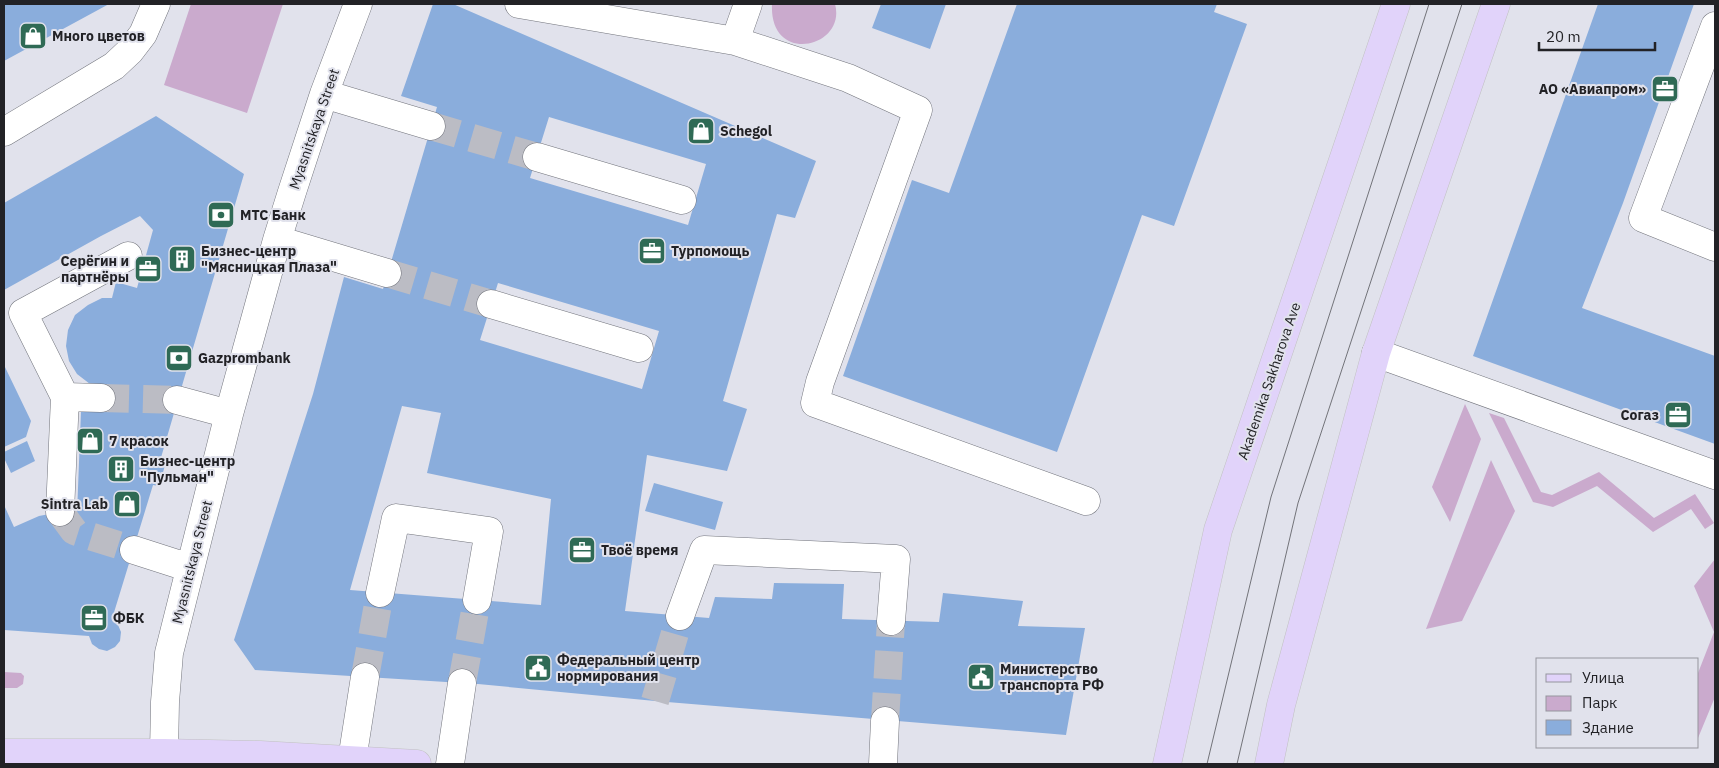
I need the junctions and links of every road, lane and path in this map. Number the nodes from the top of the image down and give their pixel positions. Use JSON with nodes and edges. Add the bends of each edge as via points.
{"nodes":[{"id":1,"x":156,"y":4,"type":"edge"},
{"id":2,"x":358,"y":4,"type":"edge"},
{"id":3,"x":519,"y":4,"type":"edge"},
{"id":4,"x":748,"y":4,"type":"edge"},
{"id":5,"x":1396,"y":4,"type":"edge"},
{"id":6,"x":1496,"y":4,"type":"edge"},
{"id":7,"x":1715,"y":26,"type":"edge"},
{"id":8,"x":735,"y":41,"type":"junction"},
{"id":9,"x":324,"y":94,"type":"junction"},
{"id":10,"x":431,"y":126,"type":"tunnel mouth"},
{"id":11,"x":4,"y":132,"type":"edge"},
{"id":12,"x":536,"y":157,"type":"tunnel mouth"},
{"id":13,"x":682,"y":200,"type":"dead end"},
{"id":14,"x":277,"y":240,"type":"junction"},
{"id":15,"x":1715,"y":247,"type":"edge"},
{"id":16,"x":128,"y":256,"type":"dead end"},
{"id":17,"x":388,"y":273,"type":"tunnel mouth"},
{"id":18,"x":491,"y":304,"type":"tunnel mouth"},
{"id":19,"x":639,"y":348,"type":"dead end"},
{"id":20,"x":1376,"y":353,"type":"junction"},
{"id":21,"x":65,"y":397,"type":"junction"},
{"id":22,"x":101,"y":398,"type":"tunnel mouth"},
{"id":23,"x":177,"y":400,"type":"tunnel mouth"},
{"id":24,"x":229,"y":414,"type":"junction"},
{"id":25,"x":1715,"y":475,"type":"edge"},
{"id":26,"x":1086,"y":501,"type":"dead end"},
{"id":27,"x":60,"y":512,"type":"tunnel mouth"},
{"id":28,"x":134,"y":550,"type":"tunnel mouth"},
{"id":29,"x":190,"y":568,"type":"junction"},
{"id":30,"x":380,"y":593,"type":"tunnel mouth"},
{"id":31,"x":477,"y":600,"type":"tunnel mouth"},
{"id":32,"x":680,"y":616,"type":"tunnel mouth"},
{"id":33,"x":891,"y":621,"type":"tunnel mouth"},
{"id":34,"x":365,"y":677,"type":"tunnel mouth"},
{"id":35,"x":462,"y":683,"type":"tunnel mouth"},
{"id":36,"x":885,"y":721,"type":"tunnel mouth"},
{"id":37,"x":4,"y":754,"type":"edge"},
{"id":38,"x":164,"y":758,"type":"edge"},
{"id":39,"x":352,"y":760,"type":"junction"},
{"id":40,"x":417,"y":764,"type":"edge"},
{"id":41,"x":450,"y":764,"type":"edge"},
{"id":42,"x":883,"y":764,"type":"edge"},
{"id":43,"x":1167,"y":764,"type":"edge"},
{"id":44,"x":1269,"y":764,"type":"edge"}],
"edges":[{"from":1,"to":11,"type":"street","via":[[143,34],[114,66]]},
{"from":2,"to":9,"type":"street","name":"Myasnitskaya Street"},
{"from":3,"to":8,"type":"street"},
{"from":4,"to":8,"type":"street"},
{"from":5,"to":43,"type":"main road","name":"Akademika Sakharova Ave","via":[[1218,530]]},
{"from":6,"to":20,"type":"main road"},
{"from":7,"to":15,"type":"street","via":[[1643,218]]},
{"from":8,"to":26,"type":"street","via":[[848,78],[918,110],[815,403]]},
{"from":9,"to":10,"type":"street"},
{"from":9,"to":14,"type":"street","name":"Myasnitskaya Street"},
{"from":12,"to":13,"type":"street"},
{"from":14,"to":17,"type":"street"},
{"from":14,"to":24,"type":"street","name":"Myasnitskaya Street"},
{"from":16,"to":21,"type":"street","via":[[24,313]]},
{"from":18,"to":19,"type":"street"},
{"from":20,"to":25,"type":"street"},
{"from":20,"to":44,"type":"main road","via":[[1283,696]]},
{"from":21,"to":22,"type":"street"},
{"from":21,"to":27,"type":"street"},
{"from":23,"to":24,"type":"street"},
{"from":24,"to":29,"type":"street","name":"Myasnitskaya Street"},
{"from":28,"to":29,"type":"street"},
{"from":29,"to":38,"type":"street","name":"Myasnitskaya Street","via":[[169,653]]},
{"from":30,"to":31,"type":"street","via":[[396,518],[489,531]]},
{"from":32,"to":33,"type":"street","via":[[704,550],[896,559]]},
{"from":34,"to":39,"type":"street"},
{"from":35,"to":41,"type":"street"},
{"from":36,"to":42,"type":"street"},
{"from":37,"to":38,"type":"main road"},
{"from":38,"to":39,"type":"main road","via":[[260,755]]},
{"from":39,"to":40,"type":"main road"}]}
